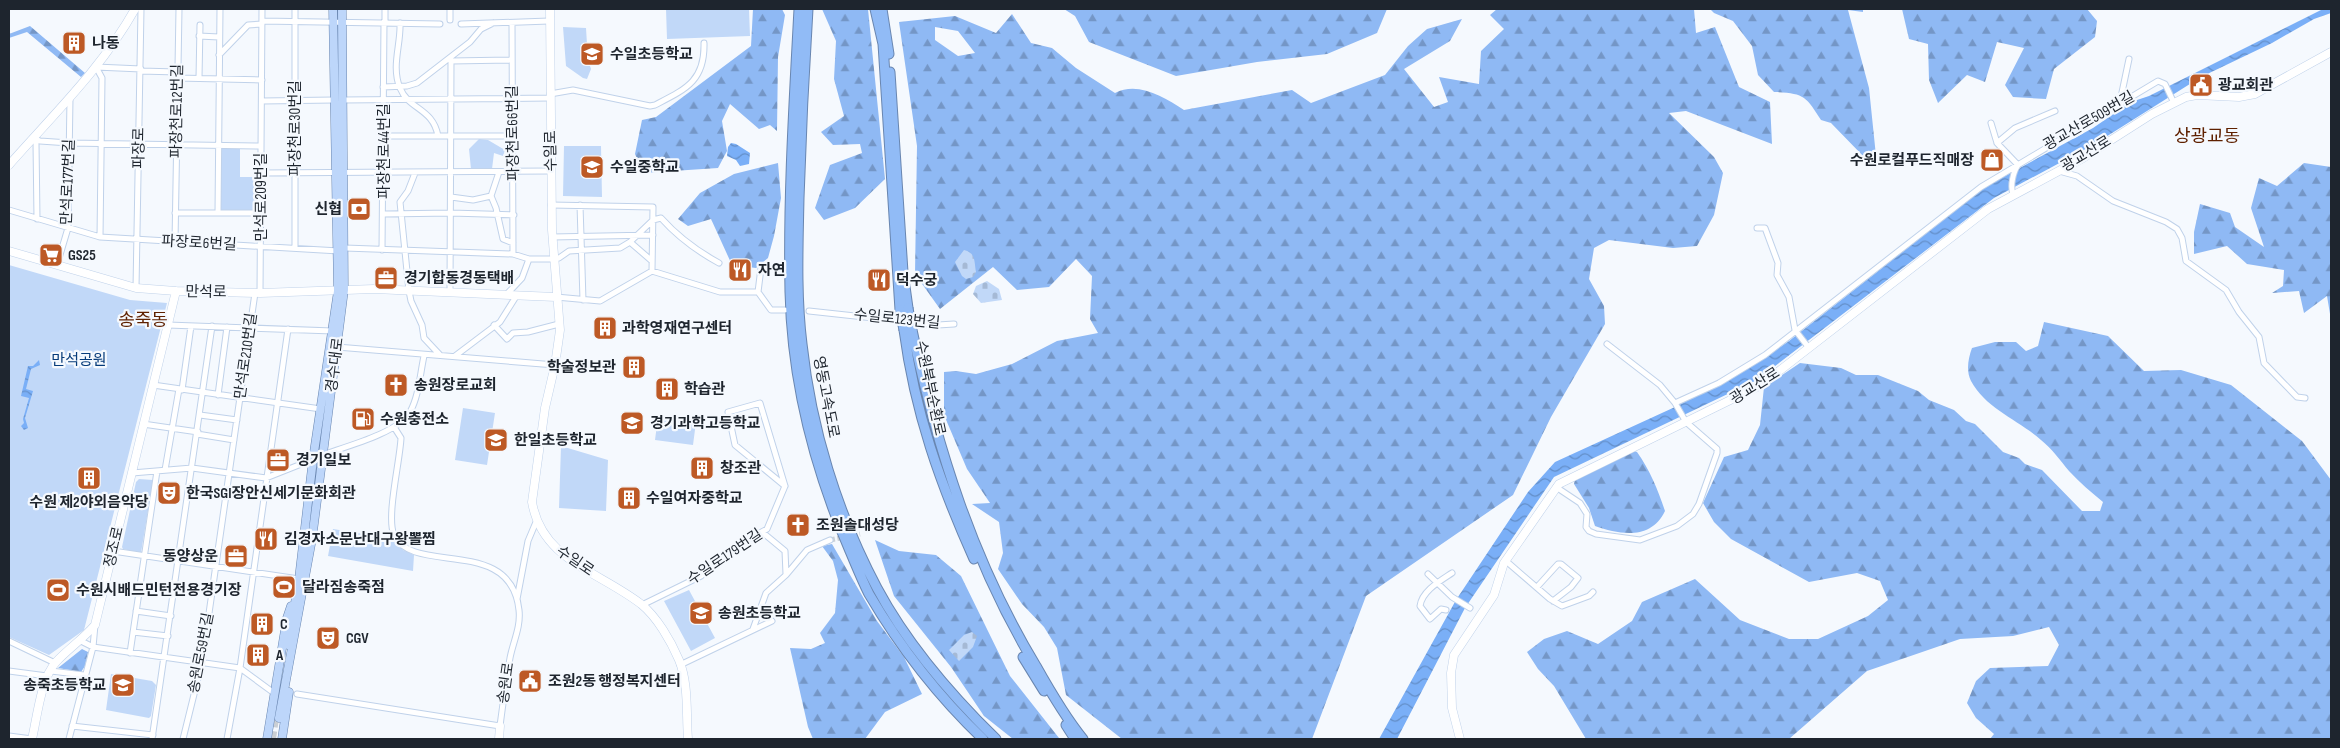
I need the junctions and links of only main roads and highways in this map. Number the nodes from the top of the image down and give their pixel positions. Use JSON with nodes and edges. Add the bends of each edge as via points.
{"nodes":[{"id":1,"x":333,"y":9,"type":"edge"},
{"id":2,"x":342,"y":9,"type":"edge"},
{"id":3,"x":799,"y":9,"type":"edge"},
{"id":4,"x":808,"y":9,"type":"edge"},
{"id":5,"x":875,"y":9,"type":"edge"},
{"id":6,"x":882,"y":9,"type":"edge"},
{"id":7,"x":886,"y":43,"type":"junction"},
{"id":8,"x":341,"y":174,"type":"junction"},
{"id":9,"x":341,"y":251,"type":"junction"},
{"id":10,"x":341,"y":291,"type":"junction"},
{"id":11,"x":338,"y":316,"type":"junction"},
{"id":12,"x":310,"y":490,"type":"junction"},
{"id":13,"x":316,"y":508,"type":"junction"},
{"id":14,"x":300,"y":592,"type":"junction"},
{"id":15,"x":277,"y":718,"type":"tunnel mouth"},
{"id":16,"x":1078,"y":737,"type":"edge"},
{"id":17,"x":267,"y":739,"type":"edge"},
{"id":18,"x":282,"y":739,"type":"edge"},
{"id":19,"x":983,"y":739,"type":"edge"},
{"id":20,"x":996,"y":739,"type":"edge"}],
"edges":[{"from":1,"to":8,"type":"main road","name":"경수대로","via":[[334,100]]},
{"from":2,"to":8,"type":"main road","name":"경수대로"},
{"from":3,"to":19,"type":"highway","name":"영동고속도로","via":[[790,293],[802,403],[820,473],[869,592],[919,669]]},
{"from":4,"to":20,"type":"highway","name":"영동고속도로","via":[[798,293],[811,404],[828,469],[877,588],[925,660],[970,714]]},
{"from":5,"to":7,"type":"highway","name":"수원북부순환로"},
{"from":6,"to":7,"type":"highway","name":"수원북부순환로"},
{"from":7,"to":16,"type":"highway","name":"수원북부순환로","bridge":true,"via":[[904,309],[938,439],[984,569],[1019,639]]},
{"from":8,"to":9,"type":"main road","name":"경수대로"},
{"from":9,"to":10,"type":"main road","name":"경수대로"},
{"from":9,"to":10,"type":"main road","name":"경수대로","via":[[345,267]]},
{"from":10,"to":11,"type":"main road","name":"경수대로"},
{"from":11,"to":12,"type":"main road","name":"경수대로","via":[[332,331]]},
{"from":11,"to":13,"type":"main road","name":"경수대로","via":[[337,347]]},
{"from":12,"to":13,"type":"main road"},
{"from":12,"to":14,"type":"main road","name":"경수대로"},
{"from":13,"to":14,"type":"main road","name":"경수대로"},
{"from":14,"to":15,"type":"main road","name":"경수대로"},
{"from":14,"to":17,"type":"main road","via":[[287,618]]},
{"from":14,"to":18,"type":"main road","via":[[304,601]]}]}
